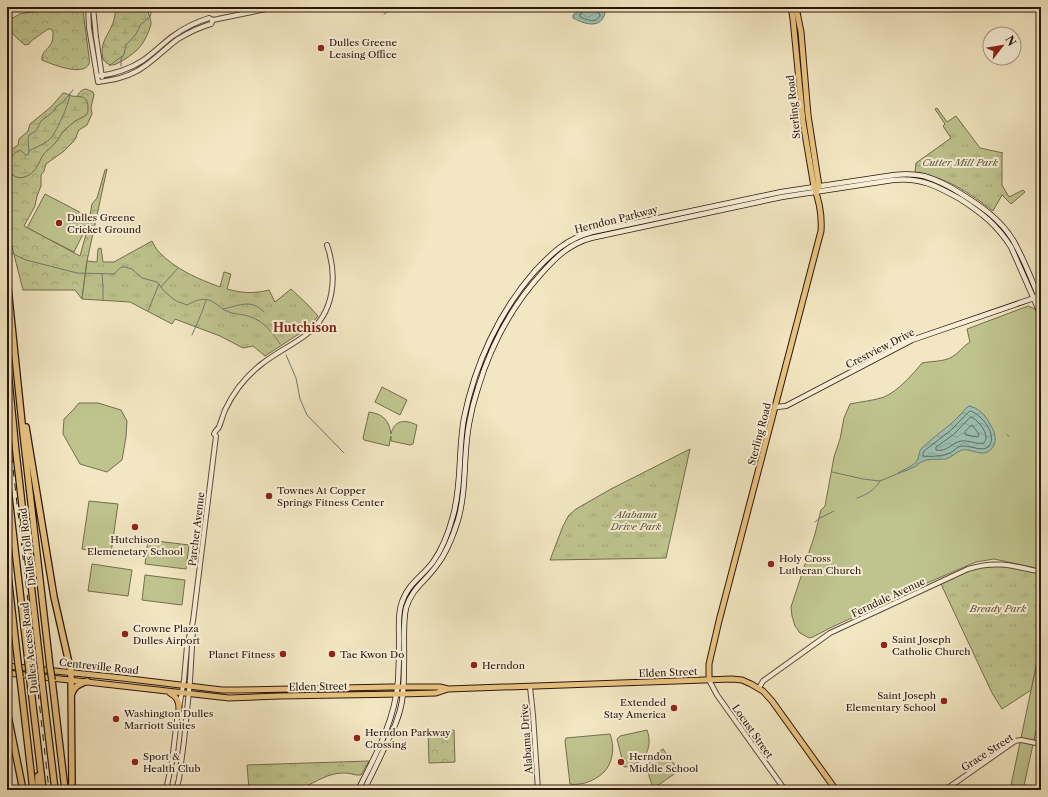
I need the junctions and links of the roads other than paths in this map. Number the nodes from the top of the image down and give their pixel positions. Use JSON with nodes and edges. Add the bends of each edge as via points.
{"nodes":[{"id":1,"x":88,"y":7,"type":"edge"},
{"id":2,"x":93,"y":7,"type":"edge"},
{"id":3,"x":276,"y":7,"type":"edge"},
{"id":4,"x":791,"y":7,"type":"edge"},
{"id":5,"x":796,"y":7,"type":"edge"},
{"id":6,"x":213,"y":20,"type":"junction"},
{"id":7,"x":100,"y":76,"type":"junction"},
{"id":8,"x":816,"y":188,"type":"junction"},
{"id":9,"x":327,"y":245,"type":"dead end"},
{"id":10,"x":7,"y":278,"type":"edge"},
{"id":11,"x":1038,"y":296,"type":"edge"},
{"id":12,"x":1041,"y":302,"type":"edge"},
{"id":13,"x":1041,"y":315,"type":"edge"},
{"id":14,"x":7,"y":361,"type":"edge"},
{"id":15,"x":21,"y":407,"type":"junction"},
{"id":16,"x":776,"y":407,"type":"junction"},
{"id":17,"x":7,"y":480,"type":"edge"},
{"id":18,"x":7,"y":567,"type":"edge"},
{"id":19,"x":1041,"y":572,"type":"edge"},
{"id":20,"x":193,"y":624,"type":"junction"},
{"id":21,"x":7,"y":666,"type":"edge"},
{"id":22,"x":71,"y":672,"type":"junction"},
{"id":23,"x":7,"y":673,"type":"edge"},
{"id":24,"x":71,"y":680,"type":"junction"},
{"id":25,"x":709,"y":680,"type":"junction"},
{"id":26,"x":88,"y":681,"type":"junction"},
{"id":27,"x":183,"y":685,"type":"junction"},
{"id":28,"x":189,"y":686,"type":"junction"},
{"id":29,"x":397,"y":687,"type":"junction"},
{"id":30,"x":403,"y":687,"type":"junction"},
{"id":31,"x":530,"y":687,"type":"junction"},
{"id":32,"x":759,"y":688,"type":"junction"},
{"id":33,"x":448,"y":689,"type":"junction"},
{"id":34,"x":167,"y":691,"type":"junction"},
{"id":35,"x":182,"y":693,"type":"junction"},
{"id":36,"x":189,"y":694,"type":"junction"},
{"id":37,"x":396,"y":694,"type":"junction"},
{"id":38,"x":402,"y":694,"type":"junction"},
{"id":39,"x":71,"y":697,"type":"junction"},
{"id":40,"x":179,"y":709,"type":"junction"},
{"id":41,"x":7,"y":711,"type":"edge"},
{"id":42,"x":36,"y":733,"type":"junction"},
{"id":43,"x":1041,"y":744,"type":"edge"},
{"id":44,"x":23,"y":790,"type":"edge"},
{"id":45,"x":33,"y":790,"type":"edge"},
{"id":46,"x":38,"y":790,"type":"edge"},
{"id":47,"x":43,"y":790,"type":"edge"},
{"id":48,"x":55,"y":790,"type":"edge"},
{"id":49,"x":65,"y":790,"type":"edge"},
{"id":50,"x":72,"y":790,"type":"edge"},
{"id":51,"x":166,"y":790,"type":"edge"},
{"id":52,"x":176,"y":790,"type":"edge"},
{"id":53,"x":358,"y":790,"type":"edge"},
{"id":54,"x":364,"y":790,"type":"edge"},
{"id":55,"x":538,"y":790,"type":"edge"},
{"id":56,"x":785,"y":790,"type":"edge"},
{"id":57,"x":836,"y":790,"type":"edge"},
{"id":58,"x":945,"y":790,"type":"edge"}],
"edges":[{"from":1,"to":7,"type":"street","via":[[90,36]]},
{"from":2,"to":7,"type":"street"},
{"from":3,"to":6,"type":"street"},
{"from":4,"to":8,"type":"main road","name":"Sterling Road","via":[[803,122]]},
{"from":5,"to":8,"type":"main road","name":"Sterling Road"},
{"from":6,"to":7,"type":"street","via":[[209,18],[190,26],[123,71]]},
{"from":6,"to":7,"type":"street","via":[[211,24],[178,39],[150,63],[136,71],[117,79],[101,81]]},
{"from":8,"to":11,"type":"main road","name":"Herndon Parkway","via":[[898,180],[915,180],[937,186],[981,213],[998,229]]},
{"from":8,"to":16,"type":"main road","name":"Sterling Road","via":[[821,224],[820,237]]},
{"from":8,"to":29,"type":"main road","name":"Herndon Parkway","via":[[767,195],[582,235],[559,248],[533,274],[498,324],[478,368],[464,418],[454,514],[436,558],[411,585],[401,605]]},
{"from":8,"to":30,"type":"main road","name":"Herndon Parkway","via":[[585,240],[561,253],[529,288],[500,330],[480,378],[469,424],[463,497],[452,538],[437,566],[418,585],[406,607]]},
{"from":9,"to":20,"type":"street","name":"Parcher Avenue","via":[[333,286],[331,299],[323,316],[307,334],[264,362],[249,376],[229,402],[214,434],[216,436]]},
{"from":10,"to":15,"type":"highway","name":"Dulles Toll Road"},
{"from":11,"to":12,"type":"main road","name":"Herndon Parkway"},
{"from":11,"to":13,"type":"main road","name":"Herndon Parkway"},
{"from":11,"to":16,"type":"main road","name":"Crestview Drive","via":[[912,340],[786,406]]},
{"from":14,"to":48,"type":"highway","name":"Dulles Access Road","bridge":true},
{"from":15,"to":22,"type":"highway","via":[[54,597]]},
{"from":15,"to":49,"type":"highway","name":"Dulles Toll Road","bridge":true},
{"from":16,"to":25,"type":"main road","name":"Sterling Road","via":[[710,657]]},
{"from":17,"to":42,"type":"highway","name":"Dulles Access Road","bridge":true},
{"from":18,"to":45,"type":"highway","bridge":true},
{"from":19,"to":32,"type":"street","name":"Ferndale Avenue","via":[[1000,564],[984,564],[968,569],[830,633],[763,681]]},
{"from":20,"to":27,"type":"street","name":"Parcher Avenue","via":[[187,646]]},
{"from":20,"to":28,"type":"street","name":"Parcher Avenue"},
{"from":21,"to":22,"type":"main road","name":"Centreville Road"},
{"from":22,"to":24,"type":"highway"},
{"from":22,"to":27,"type":"main road","name":"Centreville Road"},
{"from":23,"to":24,"type":"main road","name":"Centreville Road"},
{"from":24,"to":26,"type":"main road","name":"Centreville Road"},
{"from":24,"to":39,"type":"highway"},
{"from":25,"to":31,"type":"main road","name":"Elden Street"},
{"from":25,"to":32,"type":"main road","name":"Elden Street","via":[[739,680]]},
{"from":25,"to":56,"type":"street","name":"Locust Street"},
{"from":26,"to":34,"type":"main road","name":"Centreville Road"},
{"from":26,"to":39,"type":"highway","via":[[75,687]]},
{"from":27,"to":28,"type":"main road","name":"Centreville Road"},
{"from":27,"to":35,"type":"street","name":"Parcher Avenue"},
{"from":28,"to":29,"type":"main road","name":"Elden Street","via":[[222,690]]},
{"from":28,"to":36,"type":"street","name":"Parcher Avenue"},
{"from":29,"to":30,"type":"main road","name":"Elden Street"},
{"from":29,"to":37,"type":"main road","name":"Herndon Parkway"},
{"from":30,"to":33,"type":"main road","name":"Elden Street"},
{"from":30,"to":38,"type":"main road","name":"Herndon Parkway"},
{"from":31,"to":33,"type":"main road","name":"Elden Street"},
{"from":31,"to":55,"type":"street","name":"Alabama Drive"},
{"from":32,"to":57,"type":"main road","name":"Elden Street","via":[[775,704]]},
{"from":33,"to":38,"type":"main road","name":"Elden Street","via":[[436,693]]},
{"from":34,"to":35,"type":"main road","name":"Centreville Road"},
{"from":34,"to":40,"type":"main road","via":[[177,698]]},
{"from":35,"to":36,"type":"main road","name":"Centreville Road"},
{"from":35,"to":40,"type":"street","name":"Parcher Avenue"},
{"from":36,"to":37,"type":"main road","name":"Elden Street","via":[[218,697]]},
{"from":36,"to":52,"type":"street","name":"Parcher Avenue","via":[[182,762]]},
{"from":37,"to":38,"type":"main road","name":"Elden Street"},
{"from":37,"to":53,"type":"main road","name":"Herndon Parkway","via":[[386,732]]},
{"from":38,"to":54,"type":"main road","name":"Herndon Parkway","via":[[396,722]]},
{"from":39,"to":50,"type":"highway"},
{"from":40,"to":51,"type":"street","name":"Parcher Avenue"},
{"from":41,"to":44,"type":"highway"},
{"from":42,"to":46,"type":"highway"},
{"from":42,"to":47,"type":"highway","name":"Dulles Access Road"},
{"from":43,"to":58,"type":"street","name":"Grace Street","via":[[1015,741]]}]}
